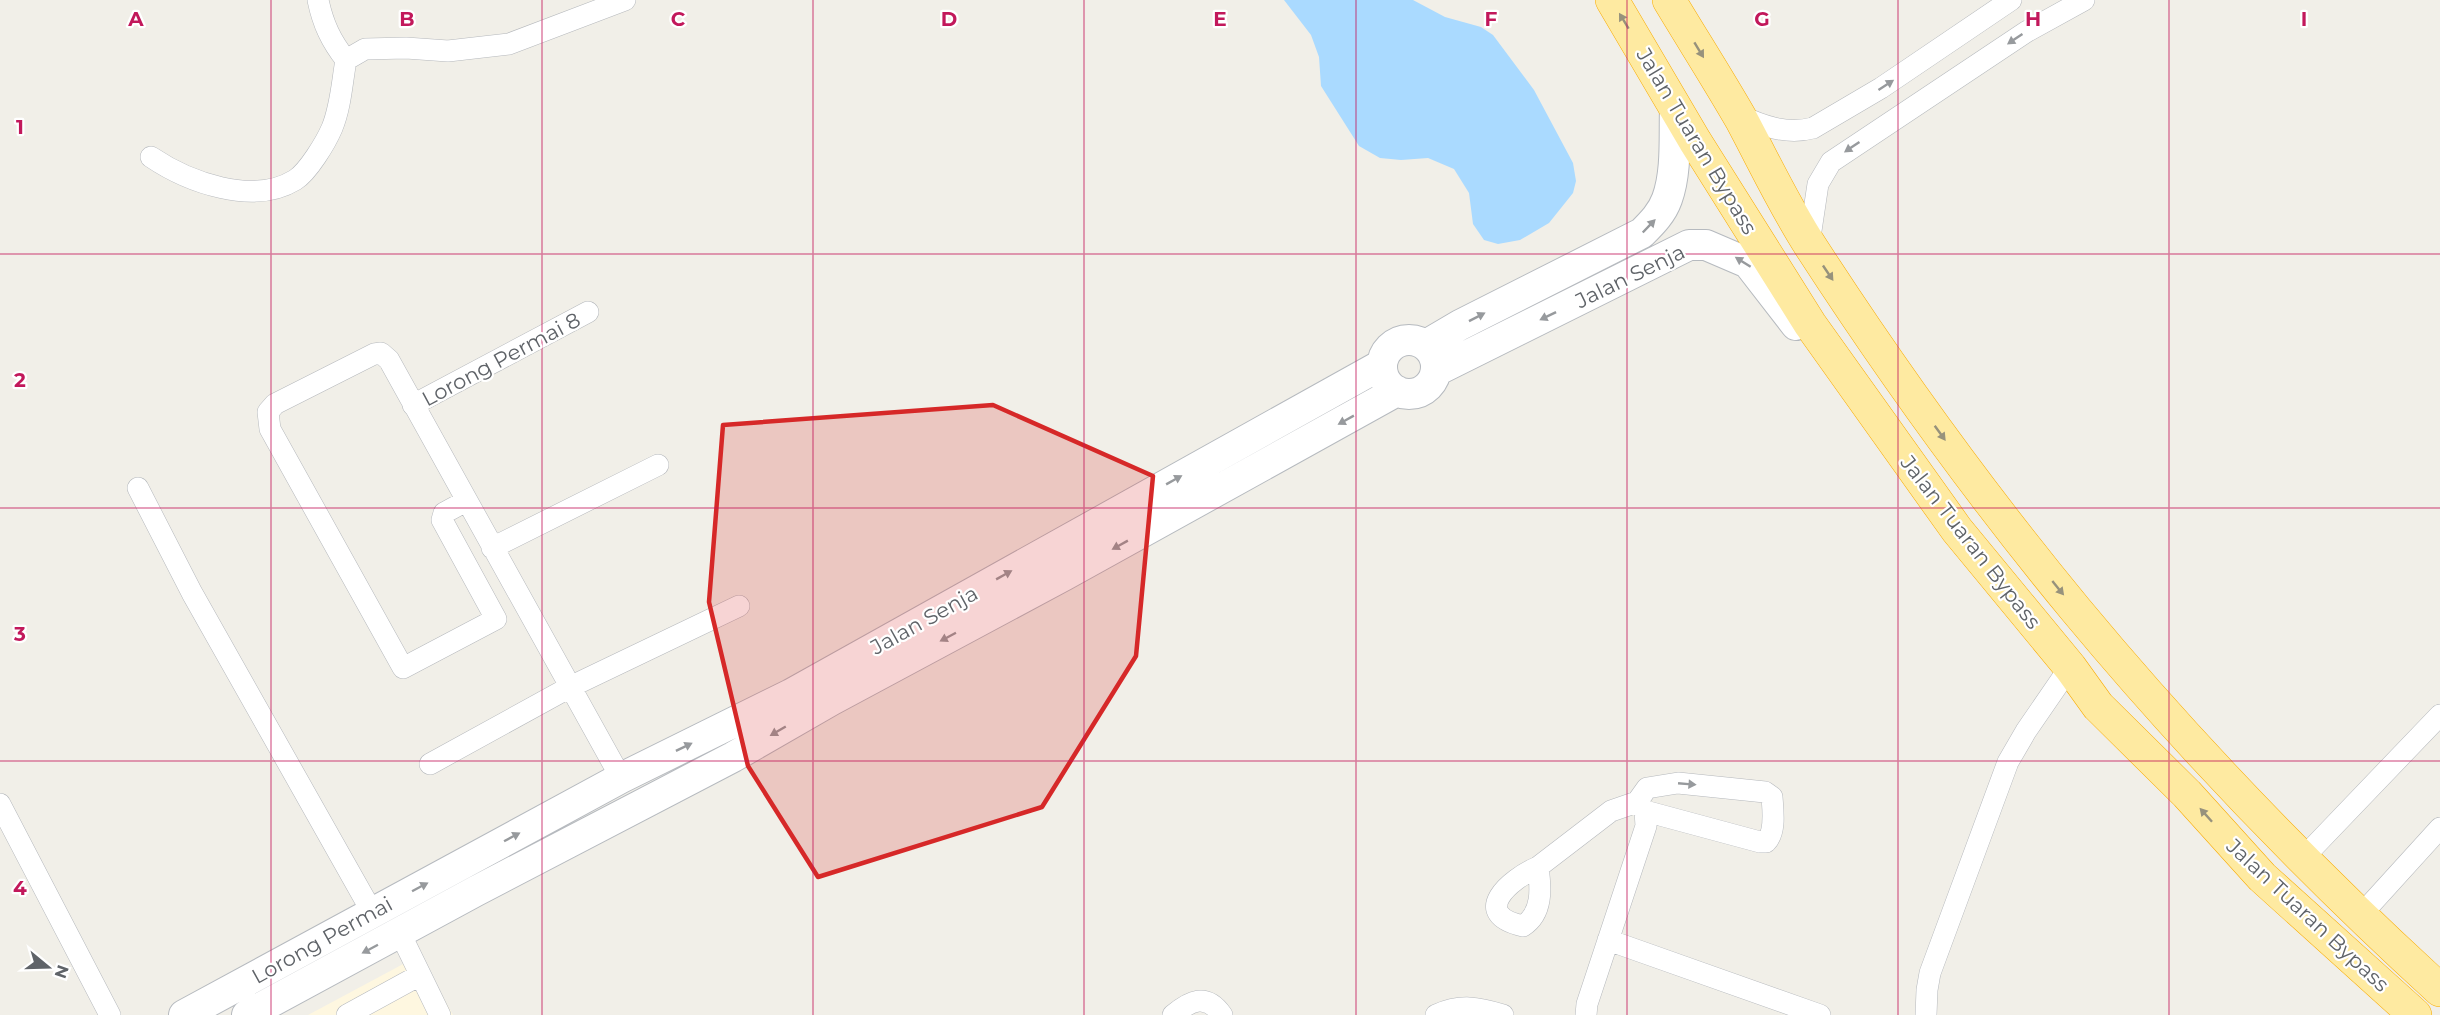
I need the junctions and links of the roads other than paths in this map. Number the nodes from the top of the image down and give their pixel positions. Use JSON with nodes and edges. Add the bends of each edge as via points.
{"nodes":[{"id":1,"x":318,"y":0,"type":"edge"},
{"id":2,"x":624,"y":0,"type":"edge"},
{"id":3,"x":1612,"y":0,"type":"edge"},
{"id":4,"x":1668,"y":0,"type":"edge"},
{"id":5,"x":2012,"y":0,"type":"edge"},
{"id":6,"x":2084,"y":0,"type":"edge"},
{"id":7,"x":346,"y":60,"type":"junction"},
{"id":8,"x":1675,"y":108,"type":"junction"},
{"id":9,"x":1738,"y":114,"type":"junction"},
{"id":10,"x":151,"y":157,"type":"dead end"},
{"id":11,"x":1809,"y":244,"type":"junction"},
{"id":12,"x":588,"y":312,"type":"dead end"},
{"id":13,"x":1431,"y":358,"type":"junction"},
{"id":14,"x":1382,"y":365,"type":"junction"},
{"id":15,"x":1852,"y":382,"type":"junction"},
{"id":16,"x":1397,"y":392,"type":"junction"},
{"id":17,"x":413,"y":405,"type":"junction"},
{"id":18,"x":658,"y":465,"type":"dead end"},
{"id":19,"x":138,"y":488,"type":"dead end"},
{"id":20,"x":466,"y":501,"type":"junction"},
{"id":21,"x":492,"y":548,"type":"junction"},
{"id":22,"x":739,"y":606,"type":"dead end"},
{"id":23,"x":2070,"y":667,"type":"junction"},
{"id":24,"x":570,"y":687,"type":"junction"},
{"id":25,"x":2440,"y":716,"type":"edge"},
{"id":26,"x":430,"y":764,"type":"dead end"},
{"id":27,"x":621,"y":778,"type":"junction"},
{"id":28,"x":0,"y":804,"type":"edge"},
{"id":29,"x":1641,"y":807,"type":"junction"},
{"id":30,"x":2440,"y":828,"type":"edge"},
{"id":31,"x":2303,"y":858,"type":"junction"},
{"id":32,"x":460,"y":865,"type":"joint"},
{"id":33,"x":1538,"y":867,"type":"dead end"},
{"id":34,"x":476,"y":891,"type":"joint"},
{"id":35,"x":372,"y":912,"type":"junction"},
{"id":36,"x":2360,"y":916,"type":"junction"},
{"id":37,"x":400,"y":933,"type":"junction"},
{"id":38,"x":1608,"y":940,"type":"junction"},
{"id":39,"x":420,"y":975,"type":"junction"},
{"id":40,"x":2440,"y":990,"type":"edge"},
{"id":41,"x":2402,"y":1011,"type":"edge"},
{"id":42,"x":110,"y":1015,"type":"edge"},
{"id":43,"x":184,"y":1015,"type":"edge"},
{"id":44,"x":247,"y":1015,"type":"edge"},
{"id":45,"x":347,"y":1015,"type":"edge"},
{"id":46,"x":440,"y":1015,"type":"edge"},
{"id":47,"x":1173,"y":1015,"type":"edge"},
{"id":48,"x":1222,"y":1015,"type":"edge"},
{"id":49,"x":1436,"y":1015,"type":"edge"},
{"id":50,"x":1503,"y":1015,"type":"edge"},
{"id":51,"x":1586,"y":1015,"type":"edge"},
{"id":52,"x":1820,"y":1015,"type":"edge"},
{"id":53,"x":1926,"y":1015,"type":"edge"}],
"edges":[{"from":1,"to":7,"type":"street","via":[[329,36]]},
{"from":2,"to":7,"type":"street","via":[[509,44],[448,51],[365,49]]},
{"from":8,"to":3,"type":"highway","name":"Jalan Tuaran Bypass","one_way":true},
{"from":4,"to":9,"type":"highway","name":"Jalan Tuaran Bypass","one_way":true},
{"from":9,"to":5,"type":"street","one_way":true,"via":[[1764,127],[1802,131],[1813,128],[1881,88]]},
{"from":6,"to":11,"type":"street","one_way":true,"via":[[2026,32],[1831,162],[1818,184]]},
{"from":7,"to":10,"type":"street","via":[[333,127],[309,167],[280,187],[233,190],[196,181]]},
{"from":13,"to":8,"type":"main road","name":"Jalan Senja","one_way":true,"via":[[1460,325],[1642,233],[1668,198]]},
{"from":8,"to":15,"type":"highway","name":"Jalan Tuaran Bypass","via":[[1810,324]]},
{"from":9,"to":11,"type":"highway","name":"Jalan Tuaran Bypass"},
{"from":11,"to":31,"type":"highway","name":"Jalan Tuaran Bypass","one_way":true,"via":[[2014,534],[2213,764]]},
{"from":12,"to":17,"type":"street","name":"Lorong Permai 8"},
{"from":13,"to":14,"type":"main road","name":"Jalan Senja","via":[[1413,339],[1399,341],[1387,350]]},
{"from":15,"to":13,"type":"main road","name":"Jalan Senja","one_way":true,"via":[[1814,349],[1748,263],[1706,245],[1689,245]]},
{"from":13,"to":16,"type":"main road","name":"Jalan Senja","via":[[1430,384],[1418,392]]},
{"from":14,"to":16,"type":"main road","via":[[1385,380]]},
{"from":27,"to":14,"type":"main road","name":"Jalan Senja","one_way":true,"via":[[791,694]]},
{"from":15,"to":23,"type":"highway","name":"Jalan Tuaran Bypass","via":[[1957,531]]},
{"from":16,"to":34,"type":"main road","name":"Jalan Senja","one_way":true,"via":[[733,757]]},
{"from":17,"to":20,"type":"street"},
{"from":17,"to":20,"type":"street","via":[[389,360],[381,353],[275,404],[268,412],[270,429],[403,668],[496,619],[442,520],[444,513]]},
{"from":18,"to":21,"type":"street"},
{"from":19,"to":35,"type":"street","via":[[192,593]]},
{"from":20,"to":21,"type":"street"},
{"from":21,"to":24,"type":"street"},
{"from":22,"to":24,"type":"street"},
{"from":41,"to":23,"type":"highway","name":"Jalan Tuaran Bypass","one_way":true,"via":[[2262,877],[2187,794],[2098,706]]},
{"from":23,"to":53,"type":"street","via":[[2008,762],[1930,973]]},
{"from":24,"to":26,"type":"street"},
{"from":24,"to":27,"type":"street"},
{"from":25,"to":31,"type":"street"},
{"from":32,"to":27,"type":"main road","name":"Jalan Senja","one_way":true},
{"from":28,"to":42,"type":"street"},
{"from":29,"to":29,"type":"street","one_way":true,"via":[[1647,788],[1678,783],[1770,794],[1770,838],[1760,842]]},
{"from":29,"to":33,"type":"street","via":[[1611,811]]},
{"from":29,"to":38,"type":"street","via":[[1646,826]]},
{"from":30,"to":36,"type":"street"},
{"from":31,"to":36,"type":"highway","name":"Jalan Tuaran Bypass"},
{"from":35,"to":32,"type":"main road","name":"Lorong Permai","one_way":true},
{"from":34,"to":37,"type":"main road","name":"Lorong Permai"},
{"from":35,"to":43,"type":"main road","name":"Lorong Permai"},
{"from":36,"to":40,"type":"highway","name":"Jalan Tuaran Bypass"},
{"from":37,"to":39,"type":"street"},
{"from":37,"to":44,"type":"main road","name":"Lorong Permai","one_way":true},
{"from":38,"to":51,"type":"street"},
{"from":38,"to":52,"type":"street"},
{"from":39,"to":45,"type":"street"},
{"from":39,"to":46,"type":"street"},
{"from":47,"to":48,"type":"street","via":[[1187,1003],[1200,1000]]},
{"from":49,"to":50,"type":"street","via":[[1462,1006]]}]}
